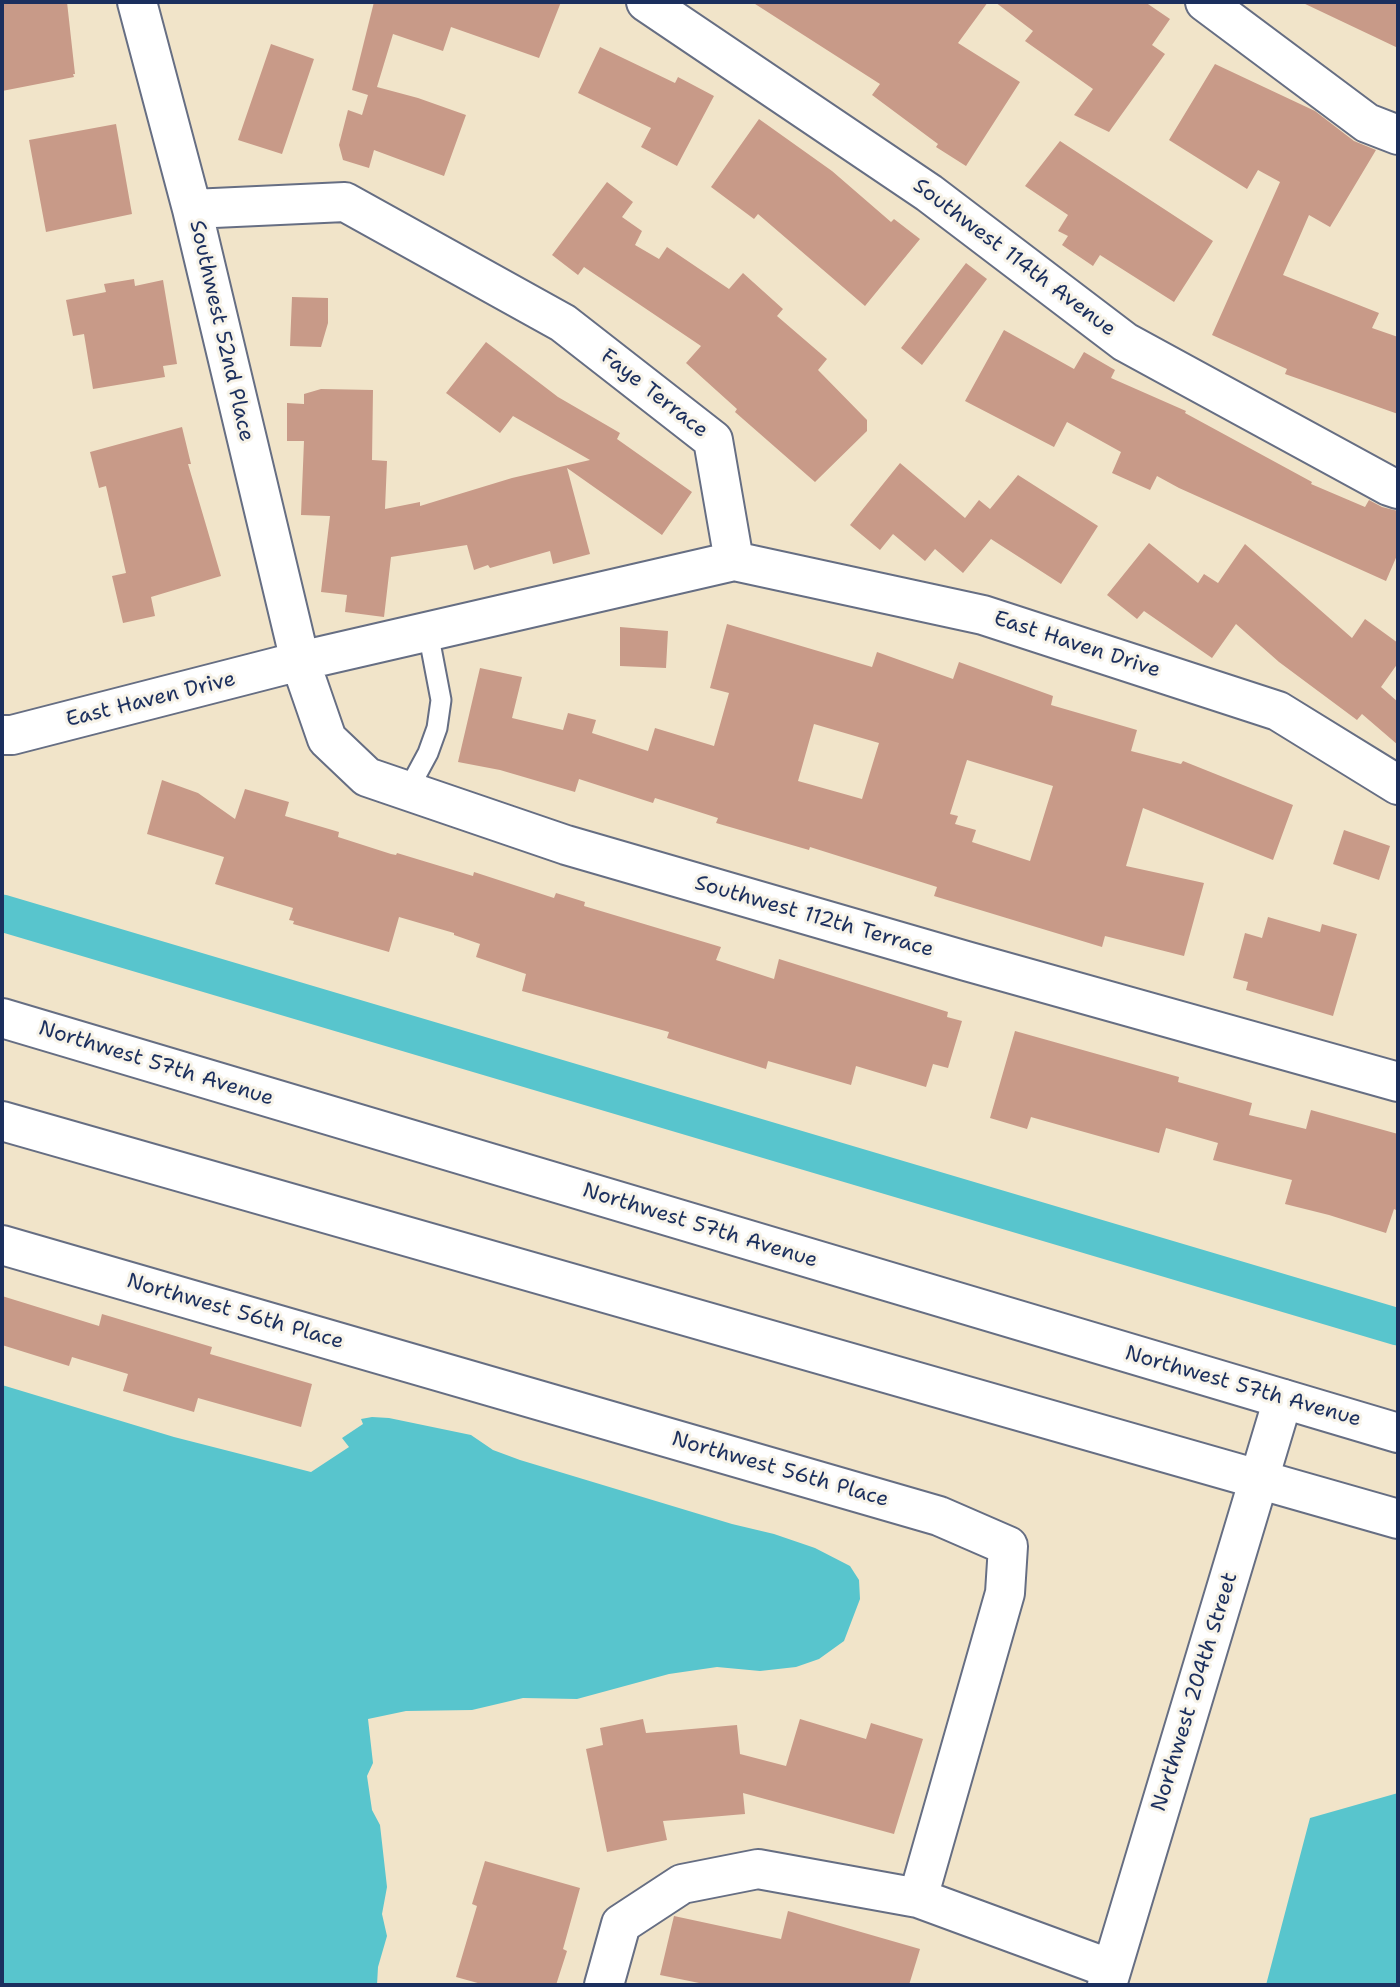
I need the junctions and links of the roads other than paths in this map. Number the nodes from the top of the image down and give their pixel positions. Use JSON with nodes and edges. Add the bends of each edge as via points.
{"nodes":[{"id":1,"x":137,"y":2,"type":"edge"},
{"id":2,"x":646,"y":2,"type":"edge"},
{"id":3,"x":1205,"y":2,"type":"edge"},
{"id":4,"x":1398,"y":135,"type":"edge"},
{"id":5,"x":192,"y":209,"type":"junction"},
{"id":6,"x":1398,"y":489,"type":"edge"},
{"id":7,"x":734,"y":561,"type":"junction"},
{"id":8,"x":428,"y":632,"type":"junction"},
{"id":9,"x":300,"y":661,"type":"junction"},
{"id":10,"x":2,"y":735,"type":"edge"},
{"id":11,"x":1398,"y":785,"type":"edge"},
{"id":12,"x":407,"y":792,"type":"junction"},
{"id":13,"x":2,"y":1018,"type":"edge"},
{"id":14,"x":1398,"y":1082,"type":"edge"},
{"id":15,"x":2,"y":1121,"type":"edge"},
{"id":16,"x":2,"y":1245,"type":"edge"},
{"id":17,"x":1283,"y":1399,"type":"junction"},
{"id":18,"x":1398,"y":1433,"type":"edge"},
{"id":19,"x":1259,"y":1478,"type":"junction"},
{"id":20,"x":1398,"y":1519,"type":"edge"},
{"id":21,"x":918,"y":1898,"type":"junction"},
{"id":22,"x":1109,"y":1977,"type":"edge"},
{"id":23,"x":604,"y":1985,"type":"edge"}],
"edges":[{"from":1,"to":5,"type":"street","name":"Southwest 52nd Place"},
{"from":2,"to":6,"type":"street","name":"Southwest 114th Avenue","via":[[929,192],[1125,342]]},
{"from":3,"to":4,"type":"street","via":[[1367,123]]},
{"from":5,"to":7,"type":"street","name":"Faye Terrace","via":[[345,202],[563,323],[713,440]]},
{"from":5,"to":9,"type":"street","name":"Southwest 52nd Place"},
{"from":7,"to":8,"type":"street"},
{"from":7,"to":11,"type":"street","name":"East Haven Drive","via":[[983,615],[1278,711]]},
{"from":8,"to":9,"type":"street"},
{"from":8,"to":12,"type":"lane","via":[[441,700],[428,753]]},
{"from":9,"to":10,"type":"street","name":"East Haven Drive"},
{"from":9,"to":12,"type":"street","name":"Southwest 112th Terrace","via":[[327,739],[367,777]]},
{"from":12,"to":14,"type":"street","name":"Southwest 112th Terrace","via":[[566,845]]},
{"from":13,"to":17,"type":"street","name":"Northwest 57th Avenue"},
{"from":15,"to":19,"type":"street"},
{"from":16,"to":21,"type":"street","name":"Northwest 56th Place","via":[[939,1516],[1007,1546],[1005,1593]]},
{"from":17,"to":18,"type":"street","name":"Northwest 57th Avenue"},
{"from":17,"to":19,"type":"street","name":"Northwest 204th Street"},
{"from":19,"to":20,"type":"street"},
{"from":19,"to":22,"type":"street","name":"Northwest 204th Street"},
{"from":21,"to":22,"type":"street"},
{"from":21,"to":23,"type":"street","via":[[758,1869],[682,1884],[621,1924]]}]}
